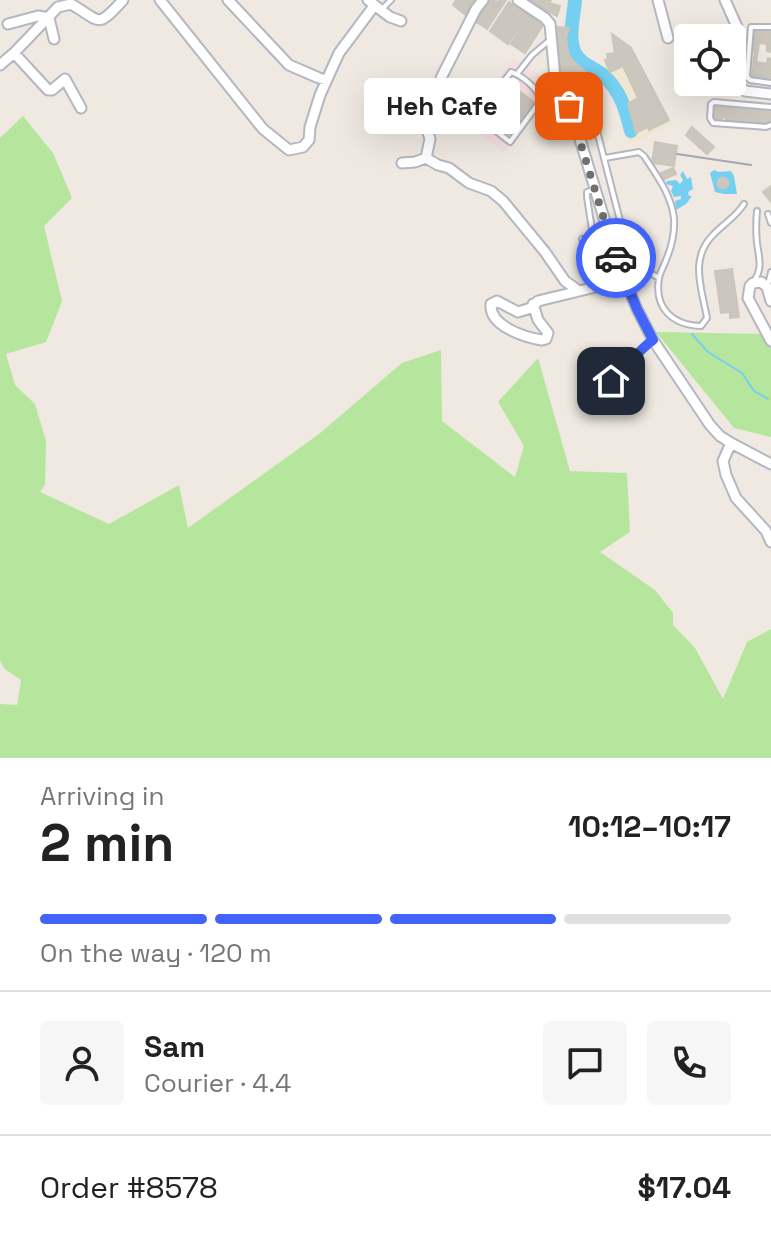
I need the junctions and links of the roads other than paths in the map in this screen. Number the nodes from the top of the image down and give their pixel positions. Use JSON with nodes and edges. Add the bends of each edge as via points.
{"nodes":[{"id":1,"x":123,"y":0,"type":"edge"},
{"id":2,"x":160,"y":0,"type":"edge"},
{"id":3,"x":228,"y":0,"type":"edge"},
{"id":4,"x":391,"y":0,"type":"edge"},
{"id":5,"x":483,"y":0,"type":"edge"},
{"id":6,"x":518,"y":0,"type":"edge"},
{"id":7,"x":658,"y":0,"type":"edge"},
{"id":8,"x":725,"y":0,"type":"edge"},
{"id":9,"x":374,"y":5,"type":"edge"},
{"id":10,"x":49,"y":18,"type":"junction"},
{"id":11,"x":401,"y":21,"type":"dead end"},
{"id":12,"x":8,"y":24,"type":"dead end"},
{"id":13,"x":736,"y":24,"type":"edge"},
{"id":14,"x":771,"y":27,"type":"edge"},
{"id":15,"x":668,"y":38,"type":"dead end"},
{"id":16,"x":54,"y":39,"type":"dead end"},
{"id":17,"x":551,"y":39,"type":"junction"},
{"id":18,"x":746,"y":43,"type":"edge"},
{"id":19,"x":14,"y":53,"type":"junction"},
{"id":20,"x":0,"y":65,"type":"edge"},
{"id":21,"x":746,"y":68,"type":"edge"},
{"id":22,"x":517,"y":74,"type":"junction"},
{"id":23,"x":326,"y":80,"type":"junction"},
{"id":24,"x":771,"y":83,"type":"edge"},
{"id":25,"x":746,"y":91,"type":"edge"},
{"id":26,"x":771,"y":94,"type":"edge"},
{"id":27,"x":569,"y":106,"type":"junction"},
{"id":28,"x":771,"y":107,"type":"edge"},
{"id":29,"x":81,"y":108,"type":"dead end"},
{"id":30,"x":771,"y":125,"type":"edge"},
{"id":31,"x":426,"y":158,"type":"junction"},
{"id":32,"x":605,"y":158,"type":"junction"},
{"id":33,"x":402,"y":163,"type":"dead end"},
{"id":34,"x":595,"y":189,"type":"junction"},
{"id":35,"x":744,"y":204,"type":"dead end"},
{"id":36,"x":757,"y":211,"type":"dead end"},
{"id":37,"x":768,"y":214,"type":"dead end"},
{"id":38,"x":771,"y":223,"type":"edge"},
{"id":39,"x":582,"y":239,"type":"dead end"},
{"id":40,"x":621,"y":263,"type":"junction"},
{"id":41,"x":771,"y":272,"type":"edge"},
{"id":42,"x":659,"y":278,"type":"junction"},
{"id":43,"x":753,"y":283,"type":"junction"},
{"id":44,"x":767,"y":287,"type":"junction"},
{"id":45,"x":579,"y":291,"type":"junction"},
{"id":46,"x":771,"y":301,"type":"edge"},
{"id":47,"x":533,"y":304,"type":"junction"},
{"id":48,"x":653,"y":340,"type":"junction"},
{"id":49,"x":771,"y":341,"type":"edge"},
{"id":50,"x":599,"y":384,"type":"dead end"},
{"id":51,"x":731,"y":443,"type":"junction"},
{"id":52,"x":771,"y":464,"type":"edge"},
{"id":53,"x":771,"y":542,"type":"edge"}],
"edges":[{"from":1,"to":10,"type":"street","via":[[104,19],[91,18],[71,4],[58,7]]},
{"from":2,"to":23,"type":"street","via":[[263,129],[289,150],[309,140]]},
{"from":3,"to":23,"type":"street","via":[[289,65]]},
{"from":4,"to":9,"type":"lane"},
{"from":5,"to":31,"type":"street","via":[[442,76],[425,123],[430,139]]},
{"from":6,"to":17,"type":"street","via":[[548,20]]},
{"from":7,"to":15,"type":"street"},
{"from":8,"to":13,"type":"street"},
{"from":9,"to":11,"type":"street"},
{"from":9,"to":23,"type":"street"},
{"from":10,"to":12,"type":"street"},
{"from":10,"to":16,"type":"street"},
{"from":10,"to":19,"type":"street"},
{"from":14,"to":18,"type":"lane","via":[[751,27]]},
{"from":17,"to":22,"type":"lane"},
{"from":17,"to":27,"type":"street","via":[[555,78]]},
{"from":19,"to":20,"type":"street"},
{"from":19,"to":29,"type":"street","via":[[48,90],[65,79]]},
{"from":21,"to":24,"type":"lane","via":[[748,79]]},
{"from":22,"to":22,"type":"lane","via":[[541,100],[510,142],[477,116],[509,74]]},
{"from":25,"to":26,"type":"street"},
{"from":27,"to":32,"type":"lane","via":[[596,127]]},
{"from":27,"to":34,"type":"street"},
{"from":28,"to":30,"type":"lane","via":[[714,102],[710,118],[713,123]]},
{"from":31,"to":33,"type":"street"},
{"from":31,"to":45,"type":"street","via":[[503,201],[565,281]]},
{"from":32,"to":40,"type":"lane","via":[[627,248]]},
{"from":32,"to":42,"type":"lane","via":[[639,152],[669,197],[674,241]]},
{"from":34,"to":39,"type":"lane","via":[[587,192],[593,236]]},
{"from":34,"to":40,"type":"street"},
{"from":35,"to":42,"type":"lane","via":[[701,250],[697,271],[707,318],[701,326],[669,316],[662,307]]},
{"from":36,"to":43,"type":"lane","via":[[760,272]]},
{"from":37,"to":38,"type":"lane"},
{"from":40,"to":42,"type":"lane"},
{"from":40,"to":45,"type":"street","via":[[604,285]]},
{"from":40,"to":48,"type":"street"},
{"from":41,"to":44,"type":"lane"},
{"from":43,"to":44,"type":"street"},
{"from":43,"to":49,"type":"street","via":[[748,298]]},
{"from":44,"to":46,"type":"street"},
{"from":45,"to":47,"type":"street"},
{"from":47,"to":47,"type":"street","via":[[518,312],[497,301],[490,309],[501,325],[546,339]]},
{"from":48,"to":50,"type":"lane","via":[[626,369]]},
{"from":48,"to":51,"type":"street","via":[[710,425]]},
{"from":51,"to":52,"type":"street"},
{"from":51,"to":53,"type":"street","via":[[723,461],[726,475],[736,498]]}]}
